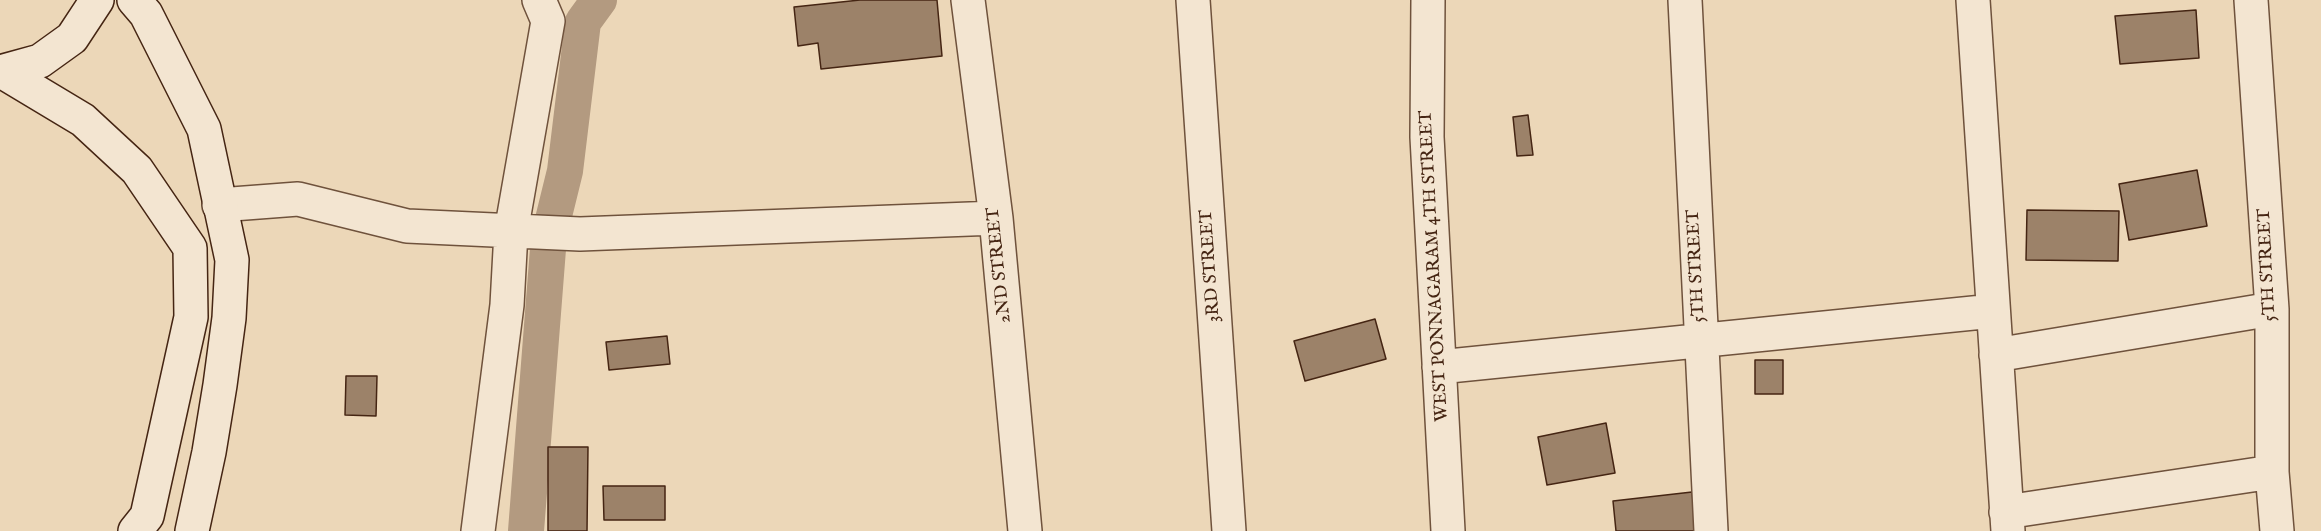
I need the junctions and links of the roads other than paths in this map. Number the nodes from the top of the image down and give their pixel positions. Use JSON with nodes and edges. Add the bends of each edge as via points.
{"nodes":[{"id":1,"x":97,"y":0,"type":"edge"},
{"id":2,"x":134,"y":0,"type":"edge"},
{"id":3,"x":539,"y":0,"type":"edge"},
{"id":4,"x":968,"y":0,"type":"edge"},
{"id":5,"x":1193,"y":0,"type":"edge"},
{"id":6,"x":1428,"y":0,"type":"edge"},
{"id":7,"x":1685,"y":0,"type":"edge"},
{"id":8,"x":1973,"y":0,"type":"edge"},
{"id":9,"x":2251,"y":0,"type":"edge"},
{"id":10,"x":1,"y":72,"type":"edge"},
{"id":11,"x":219,"y":205,"type":"junction"},
{"id":12,"x":996,"y":218,"type":"junction"},
{"id":13,"x":520,"y":232,"type":"junction"},
{"id":14,"x":2272,"y":309,"type":"junction"},
{"id":15,"x":1993,"y":311,"type":"junction"},
{"id":16,"x":1701,"y":340,"type":"junction"},
{"id":17,"x":1996,"y":355,"type":"junction"},
{"id":18,"x":1439,"y":367,"type":"junction"},
{"id":19,"x":2272,"y":472,"type":"junction"},
{"id":20,"x":2007,"y":522,"type":"edge"},
{"id":21,"x":142,"y":526,"type":"edge"},
{"id":22,"x":192,"y":531,"type":"edge"},
{"id":23,"x":478,"y":531,"type":"edge"},
{"id":24,"x":1024,"y":531,"type":"edge"},
{"id":25,"x":1229,"y":531,"type":"edge"},
{"id":26,"x":1448,"y":531,"type":"edge"},
{"id":27,"x":1711,"y":531,"type":"edge"},
{"id":28,"x":2277,"y":531,"type":"edge"}],
"edges":[{"from":1,"to":10,"type":"street","via":[[72,38],[40,61]]},
{"from":2,"to":11,"type":"street","via":[[146,14],[204,129]]},
{"from":3,"to":13,"type":"street","via":[[548,21]]},
{"from":4,"to":12,"type":"street","name":"2ND STREET"},
{"from":5,"to":25,"type":"street","name":"3RD STREET"},
{"from":6,"to":18,"type":"street","name":"WEST PONNAGARAM 4TH STREET","via":[[1427,137]]},
{"from":7,"to":16,"type":"street","name":"5TH STREET"},
{"from":8,"to":15,"type":"street"},
{"from":9,"to":14,"type":"street","name":"5TH STREET"},
{"from":10,"to":21,"type":"street","via":[[83,120],[137,170],[190,248],[191,317]]},
{"from":11,"to":13,"type":"street","via":[[298,199],[407,226]]},
{"from":11,"to":22,"type":"street","via":[[232,260],[229,318],[209,452]]},
{"from":12,"to":13,"type":"street","via":[[580,234]]},
{"from":12,"to":24,"type":"street","name":"2ND STREET"},
{"from":13,"to":23,"type":"street"},
{"from":14,"to":17,"type":"street"},
{"from":14,"to":19,"type":"street","name":"5TH STREET"},
{"from":15,"to":16,"type":"street"},
{"from":15,"to":17,"type":"street"},
{"from":16,"to":18,"type":"street"},
{"from":16,"to":27,"type":"street","name":"5TH STREET"},
{"from":17,"to":20,"type":"street"},
{"from":18,"to":26,"type":"street","name":"WEST PONNAGARAM 4TH STREET"},
{"from":19,"to":20,"type":"street"},
{"from":19,"to":28,"type":"street","name":"5TH STREET"}]}
